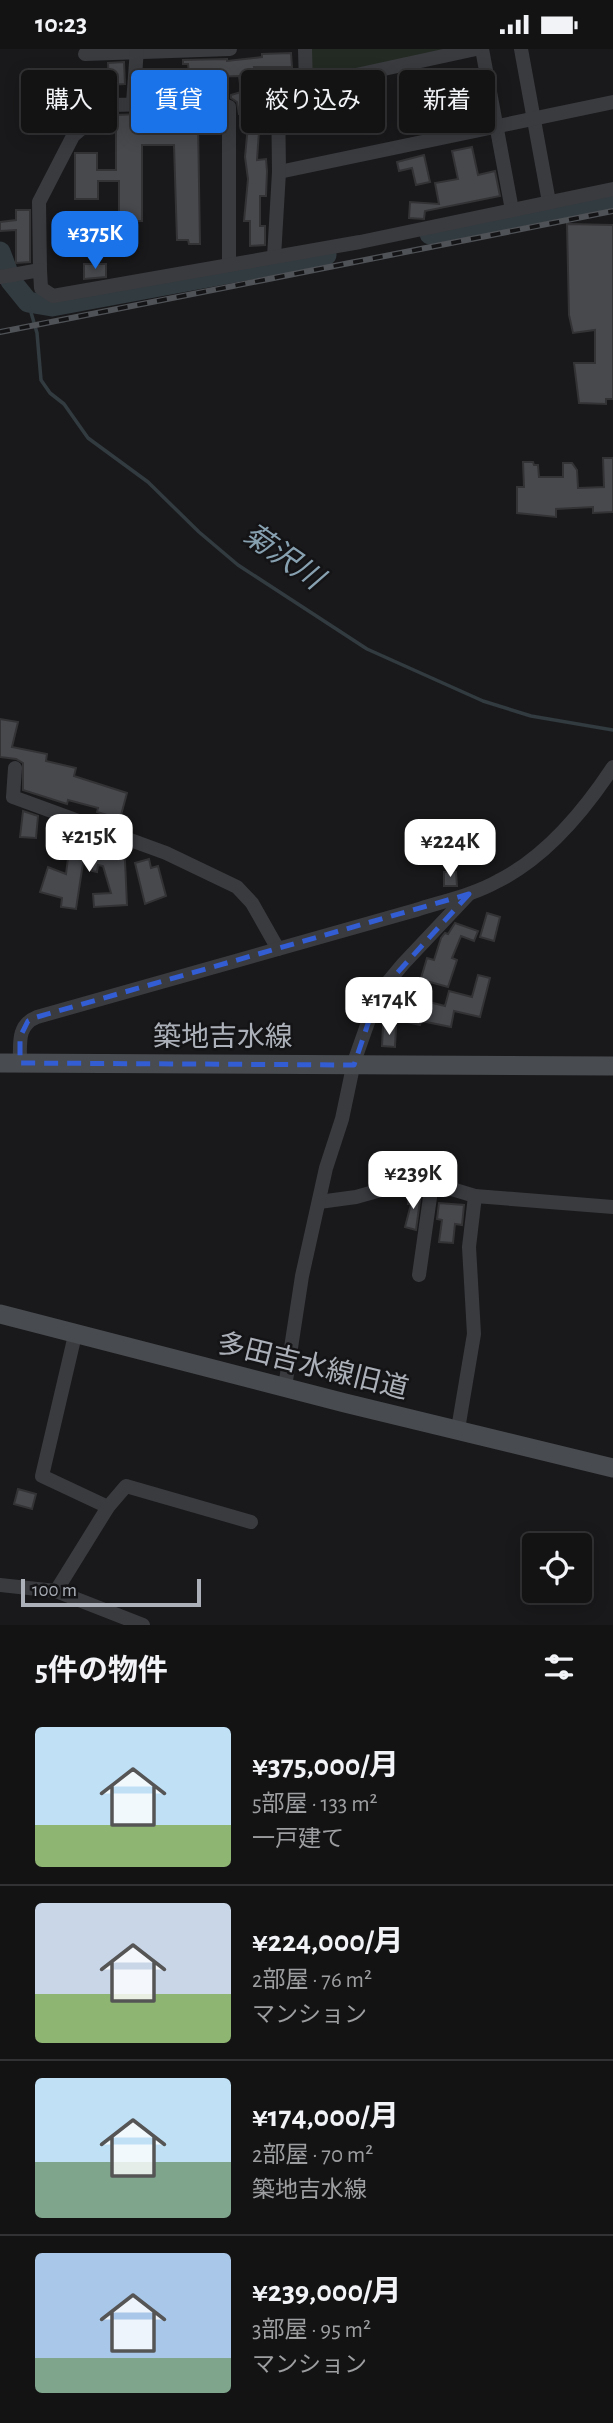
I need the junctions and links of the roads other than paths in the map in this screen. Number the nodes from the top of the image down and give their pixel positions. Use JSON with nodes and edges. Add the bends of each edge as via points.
{"nodes":[{"id":1,"x":219,"y":49,"type":"edge"},
{"id":2,"x":230,"y":49,"type":"edge"},
{"id":3,"x":305,"y":49,"type":"edge"},
{"id":4,"x":475,"y":49,"type":"edge"},
{"id":5,"x":482,"y":49,"type":"edge"},
{"id":6,"x":521,"y":49,"type":"edge"},
{"id":7,"x":137,"y":50,"type":"edge"},
{"id":8,"x":439,"y":53,"type":"edge"},
{"id":9,"x":85,"y":54,"type":"dead end"},
{"id":10,"x":135,"y":70,"type":"edge"},
{"id":11,"x":306,"y":70,"type":"edge"},
{"id":12,"x":368,"y":70,"type":"edge"},
{"id":13,"x":613,"y":102,"type":"edge"},
{"id":14,"x":131,"y":103,"type":"edge"},
{"id":15,"x":227,"y":106,"type":"edge"},
{"id":16,"x":533,"y":118,"type":"junction"},
{"id":17,"x":496,"y":125,"type":"junction"},
{"id":18,"x":279,"y":133,"type":"edge"},
{"id":19,"x":279,"y":172,"type":"junction"},
{"id":20,"x":613,"y":189,"type":"edge"},
{"id":21,"x":549,"y":202,"type":"junction"},
{"id":22,"x":512,"y":210,"type":"junction"},
{"id":23,"x":274,"y":257,"type":"junction"},
{"id":24,"x":229,"y":263,"type":"junction"},
{"id":25,"x":40,"y":270,"type":"junction"},
{"id":26,"x":0,"y":278,"type":"edge"},
{"id":27,"x":613,"y":767,"type":"edge"},
{"id":28,"x":15,"y":768,"type":"dead end"},
{"id":29,"x":469,"y":894,"type":"junction"},
{"id":30,"x":278,"y":949,"type":"junction"},
{"id":31,"x":0,"y":1063,"type":"edge"},
{"id":32,"x":20,"y":1063,"type":"junction"},
{"id":33,"x":354,"y":1065,"type":"junction"},
{"id":34,"x":613,"y":1066,"type":"edge"},
{"id":35,"x":432,"y":1184,"type":"junction"},
{"id":36,"x":475,"y":1196,"type":"junction"},
{"id":37,"x":319,"y":1202,"type":"junction"},
{"id":38,"x":613,"y":1207,"type":"edge"},
{"id":39,"x":419,"y":1275,"type":"dead end"},
{"id":40,"x":0,"y":1314,"type":"edge"},
{"id":41,"x":75,"y":1335,"type":"junction"},
{"id":42,"x":285,"y":1387,"type":"junction"},
{"id":43,"x":458,"y":1429,"type":"junction"},
{"id":44,"x":613,"y":1468,"type":"edge"},
{"id":45,"x":108,"y":1507,"type":"junction"},
{"id":46,"x":251,"y":1522,"type":"dead end"},
{"id":47,"x":0,"y":1585,"type":"edge"},
{"id":48,"x":56,"y":1591,"type":"junction"},
{"id":49,"x":143,"y":1625,"type":"edge"}],
"edges":[{"from":1,"to":2,"type":"street"},
{"from":1,"to":7,"type":"street"},
{"from":3,"to":11,"type":"street"},
{"from":4,"to":8,"type":"street"},
{"from":5,"to":17,"type":"street"},
{"from":6,"to":16,"type":"street"},
{"from":7,"to":9,"type":"street"},
{"from":7,"to":10,"type":"street"},
{"from":8,"to":12,"type":"street"},
{"from":13,"to":16,"type":"street"},
{"from":14,"to":25,"type":"street","via":[[109,105],[73,136],[39,202]]},
{"from":15,"to":24,"type":"street"},
{"from":16,"to":17,"type":"street"},
{"from":16,"to":21,"type":"street"},
{"from":17,"to":19,"type":"street"},
{"from":17,"to":22,"type":"street"},
{"from":18,"to":19,"type":"street"},
{"from":19,"to":23,"type":"street"},
{"from":20,"to":21,"type":"street"},
{"from":21,"to":22,"type":"street"},
{"from":22,"to":23,"type":"street"},
{"from":23,"to":24,"type":"street"},
{"from":24,"to":25,"type":"street","via":[[53,296],[41,288]]},
{"from":25,"to":26,"type":"street"},
{"from":27,"to":29,"type":"street","via":[[579,814],[533,858]]},
{"from":28,"to":30,"type":"street","via":[[13,797],[166,853],[237,887],[252,903]]},
{"from":29,"to":30,"type":"street"},
{"from":29,"to":33,"type":"street","via":[[378,994]]},
{"from":30,"to":32,"type":"street","via":[[28,1021],[20,1037]]},
{"from":31,"to":32,"type":"street","name":"築地吉水線"},
{"from":32,"to":33,"type":"street","name":"築地吉水線"},
{"from":33,"to":34,"type":"street","name":"築地吉水線"},
{"from":33,"to":37,"type":"street"},
{"from":35,"to":36,"type":"street"},
{"from":35,"to":37,"type":"street","via":[[402,1184]]},
{"from":35,"to":39,"type":"street"},
{"from":36,"to":38,"type":"street"},
{"from":36,"to":43,"type":"street","via":[[469,1247],[474,1333]]},
{"from":37,"to":42,"type":"street"},
{"from":40,"to":41,"type":"street","name":"多田吉水線旧道"},
{"from":41,"to":42,"type":"street","name":"多田吉水線旧道"},
{"from":41,"to":45,"type":"street","via":[[42,1476]]},
{"from":42,"to":43,"type":"street","name":"多田吉水線旧道"},
{"from":43,"to":44,"type":"street","name":"多田吉水線旧道"},
{"from":45,"to":46,"type":"street","via":[[127,1486]]},
{"from":45,"to":48,"type":"street"},
{"from":47,"to":48,"type":"street"},
{"from":48,"to":49,"type":"street"}]}
